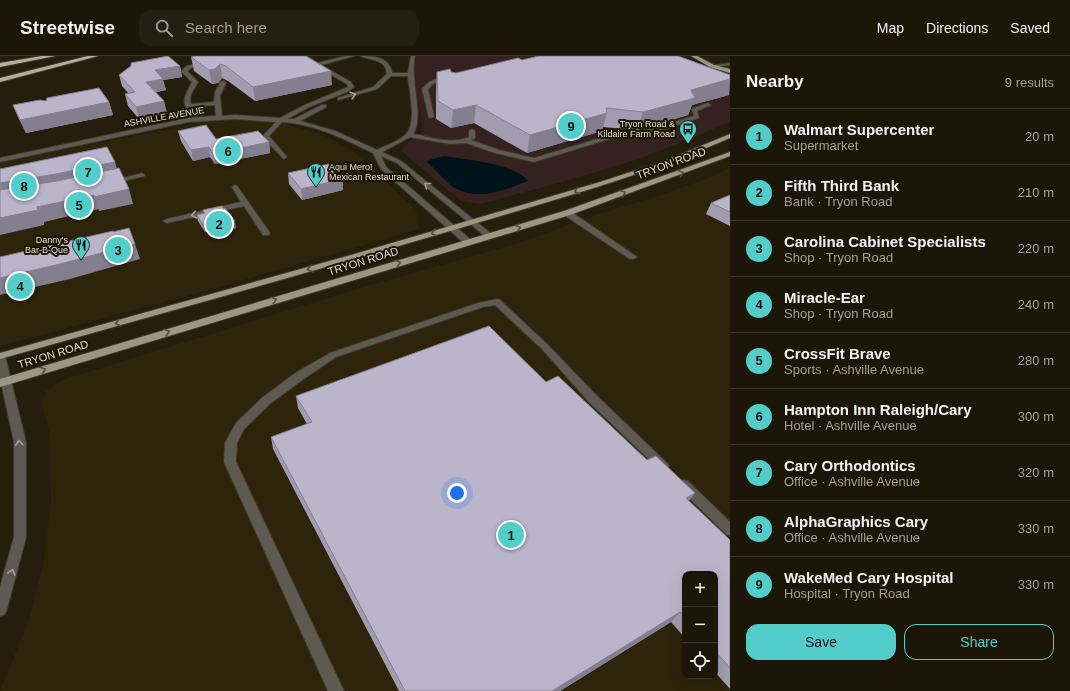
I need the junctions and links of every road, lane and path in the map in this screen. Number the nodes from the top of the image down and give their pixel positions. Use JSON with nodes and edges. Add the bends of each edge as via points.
{"nodes":[{"id":1,"x":52,"y":56,"type":"edge"},
{"id":2,"x":94,"y":56,"type":"edge"},
{"id":3,"x":302,"y":56,"type":"edge"},
{"id":4,"x":352,"y":56,"type":"edge"},
{"id":5,"x":363,"y":56,"type":"edge"},
{"id":6,"x":413,"y":56,"type":"edge"},
{"id":7,"x":693,"y":56,"type":"edge"},
{"id":8,"x":211,"y":62,"type":"edge"},
{"id":9,"x":317,"y":64,"type":"junction"},
{"id":10,"x":730,"y":64,"type":"edge"},
{"id":11,"x":0,"y":65,"type":"edge"},
{"id":12,"x":712,"y":66,"type":"junction"},
{"id":13,"x":304,"y":67,"type":"edge"},
{"id":14,"x":7,"y":71,"type":"dead end"},
{"id":15,"x":730,"y":71,"type":"edge"},
{"id":16,"x":714,"y":72,"type":"edge"},
{"id":17,"x":198,"y":74,"type":"edge"},
{"id":18,"x":390,"y":74,"type":"junction"},
{"id":19,"x":189,"y":75,"type":"junction"},
{"id":20,"x":410,"y":75,"type":"junction"},
{"id":21,"x":444,"y":78,"type":"edge"},
{"id":22,"x":0,"y":80,"type":"edge"},
{"id":23,"x":222,"y":82,"type":"edge"},
{"id":24,"x":434,"y":91,"type":"dead end"},
{"id":25,"x":425,"y":92,"type":"junction"},
{"id":26,"x":217,"y":103,"type":"junction"},
{"id":27,"x":708,"y":105,"type":"edge"},
{"id":28,"x":307,"y":106,"type":"junction"},
{"id":29,"x":316,"y":109,"type":"junction"},
{"id":30,"x":219,"y":117,"type":"junction"},
{"id":31,"x":431,"y":117,"type":"dead end"},
{"id":32,"x":282,"y":119,"type":"junction"},
{"id":33,"x":295,"y":121,"type":"junction"},
{"id":34,"x":472,"y":131,"type":"dead end"},
{"id":35,"x":409,"y":135,"type":"junction"},
{"id":36,"x":730,"y":136,"type":"edge"},
{"id":37,"x":467,"y":141,"type":"junction"},
{"id":38,"x":376,"y":153,"type":"junction"},
{"id":39,"x":730,"y":154,"type":"edge"},
{"id":40,"x":284,"y":156,"type":"dead end"},
{"id":41,"x":0,"y":160,"type":"edge"},
{"id":42,"x":142,"y":175,"type":"dead end"},
{"id":43,"x":106,"y":183,"type":"edge"},
{"id":44,"x":234,"y":187,"type":"dead end"},
{"id":45,"x":246,"y":203,"type":"junction"},
{"id":46,"x":567,"y":213,"type":"junction"},
{"id":47,"x":167,"y":221,"type":"dead end"},
{"id":48,"x":472,"y":222,"type":"junction"},
{"id":49,"x":452,"y":228,"type":"junction"},
{"id":50,"x":266,"y":233,"type":"dead end"},
{"id":51,"x":490,"y":236,"type":"junction"},
{"id":52,"x":468,"y":242,"type":"junction"},
{"id":53,"x":633,"y":257,"type":"dead end"},
{"id":54,"x":0,"y":356,"type":"edge"},
{"id":55,"x":3,"y":382,"type":"edge"},
{"id":56,"x":730,"y":530,"type":"edge"},
{"id":57,"x":0,"y":609,"type":"edge"},
{"id":58,"x":336,"y":691,"type":"edge"}],
"edges":[{"from":1,"to":11,"type":"highway"},
{"from":2,"to":14,"type":"highway"},
{"from":2,"to":22,"type":"highway"},
{"from":3,"to":9,"type":"street"},
{"from":4,"to":9,"type":"street"},
{"from":5,"to":18,"type":"street","via":[[386,63]]},
{"from":6,"to":20,"type":"street"},
{"from":7,"to":12,"type":"main road"},
{"from":8,"to":19,"type":"street","via":[[189,67],[184,71]]},
{"from":9,"to":13,"type":"street"},
{"from":9,"to":28,"type":"street","via":[[326,72],[351,85],[350,88]]},
{"from":10,"to":12,"type":"street"},
{"from":12,"to":15,"type":"main road"},
{"from":12,"to":16,"type":"main road"},
{"from":17,"to":19,"type":"street"},
{"from":18,"to":20,"type":"street"},
{"from":29,"to":18,"type":"street","one_way":true,"via":[[374,88]]},
{"from":19,"to":26,"type":"street","via":[[195,82],[187,93],[187,104],[190,109]]},
{"from":20,"to":35,"type":"street","via":[[415,118],[414,129]]},
{"from":21,"to":25,"type":"street","via":[[431,83]]},
{"from":23,"to":26,"type":"street","via":[[216,98]]},
{"from":24,"to":25,"type":"street"},
{"from":25,"to":31,"type":"street"},
{"from":26,"to":30,"type":"street"},
{"from":27,"to":37,"type":"street","via":[[694,110],[697,117],[641,134],[619,134],[534,160],[497,152]]},
{"from":28,"to":29,"type":"street"},
{"from":28,"to":32,"type":"street"},
{"from":29,"to":33,"type":"street"},
{"from":30,"to":32,"type":"street","name":"ASHVILLE AVENUE"},
{"from":30,"to":41,"type":"street","name":"ASHVILLE AVENUE","via":[[146,128]]},
{"from":32,"to":33,"type":"street","name":"ASHVILLE AVENUE"},
{"from":32,"to":40,"type":"street","via":[[266,136]]},
{"from":33,"to":38,"type":"street","name":"ASHVILLE AVENUE","via":[[332,132]]},
{"from":34,"to":37,"type":"street","via":[[472,138]]},
{"from":35,"to":37,"type":"street","via":[[457,143]]},
{"from":35,"to":38,"type":"street"},
{"from":36,"to":48,"type":"main road","name":"TRYON ROAD","one_way":true,"via":[[641,172]]},
{"from":48,"to":38,"type":"street","name":"ASHVILLE AVENUE","one_way":true,"via":[[399,162]]},
{"from":38,"to":49,"type":"street","via":[[383,168]]},
{"from":46,"to":39,"type":"main road","name":"TRYON ROAD","one_way":true},
{"from":42,"to":43,"type":"street"},
{"from":44,"to":45,"type":"street"},
{"from":45,"to":47,"type":"street","one_way":true},
{"from":45,"to":50,"type":"street"},
{"from":51,"to":46,"type":"main road","name":"TRYON ROAD","one_way":true},
{"from":46,"to":53,"type":"street"},
{"from":48,"to":49,"type":"main road","name":"TRYON ROAD"},
{"from":48,"to":51,"type":"street","name":"ASHVILLE AVENUE"},
{"from":49,"to":52,"type":"street"},
{"from":49,"to":54,"type":"main road","name":"TRYON ROAD","one_way":true},
{"from":51,"to":52,"type":"main road","name":"TRYON ROAD"},
{"from":55,"to":52,"type":"main road","name":"TRYON ROAD","one_way":true},
{"from":54,"to":55,"type":"street"},
{"from":57,"to":55,"type":"street","one_way":true,"via":[[20,537],[20,442]]},
{"from":56,"to":58,"type":"street","via":[[593,399],[545,347],[497,302],[481,305],[333,356],[267,400],[240,426],[231,443],[230,462]]}]}
